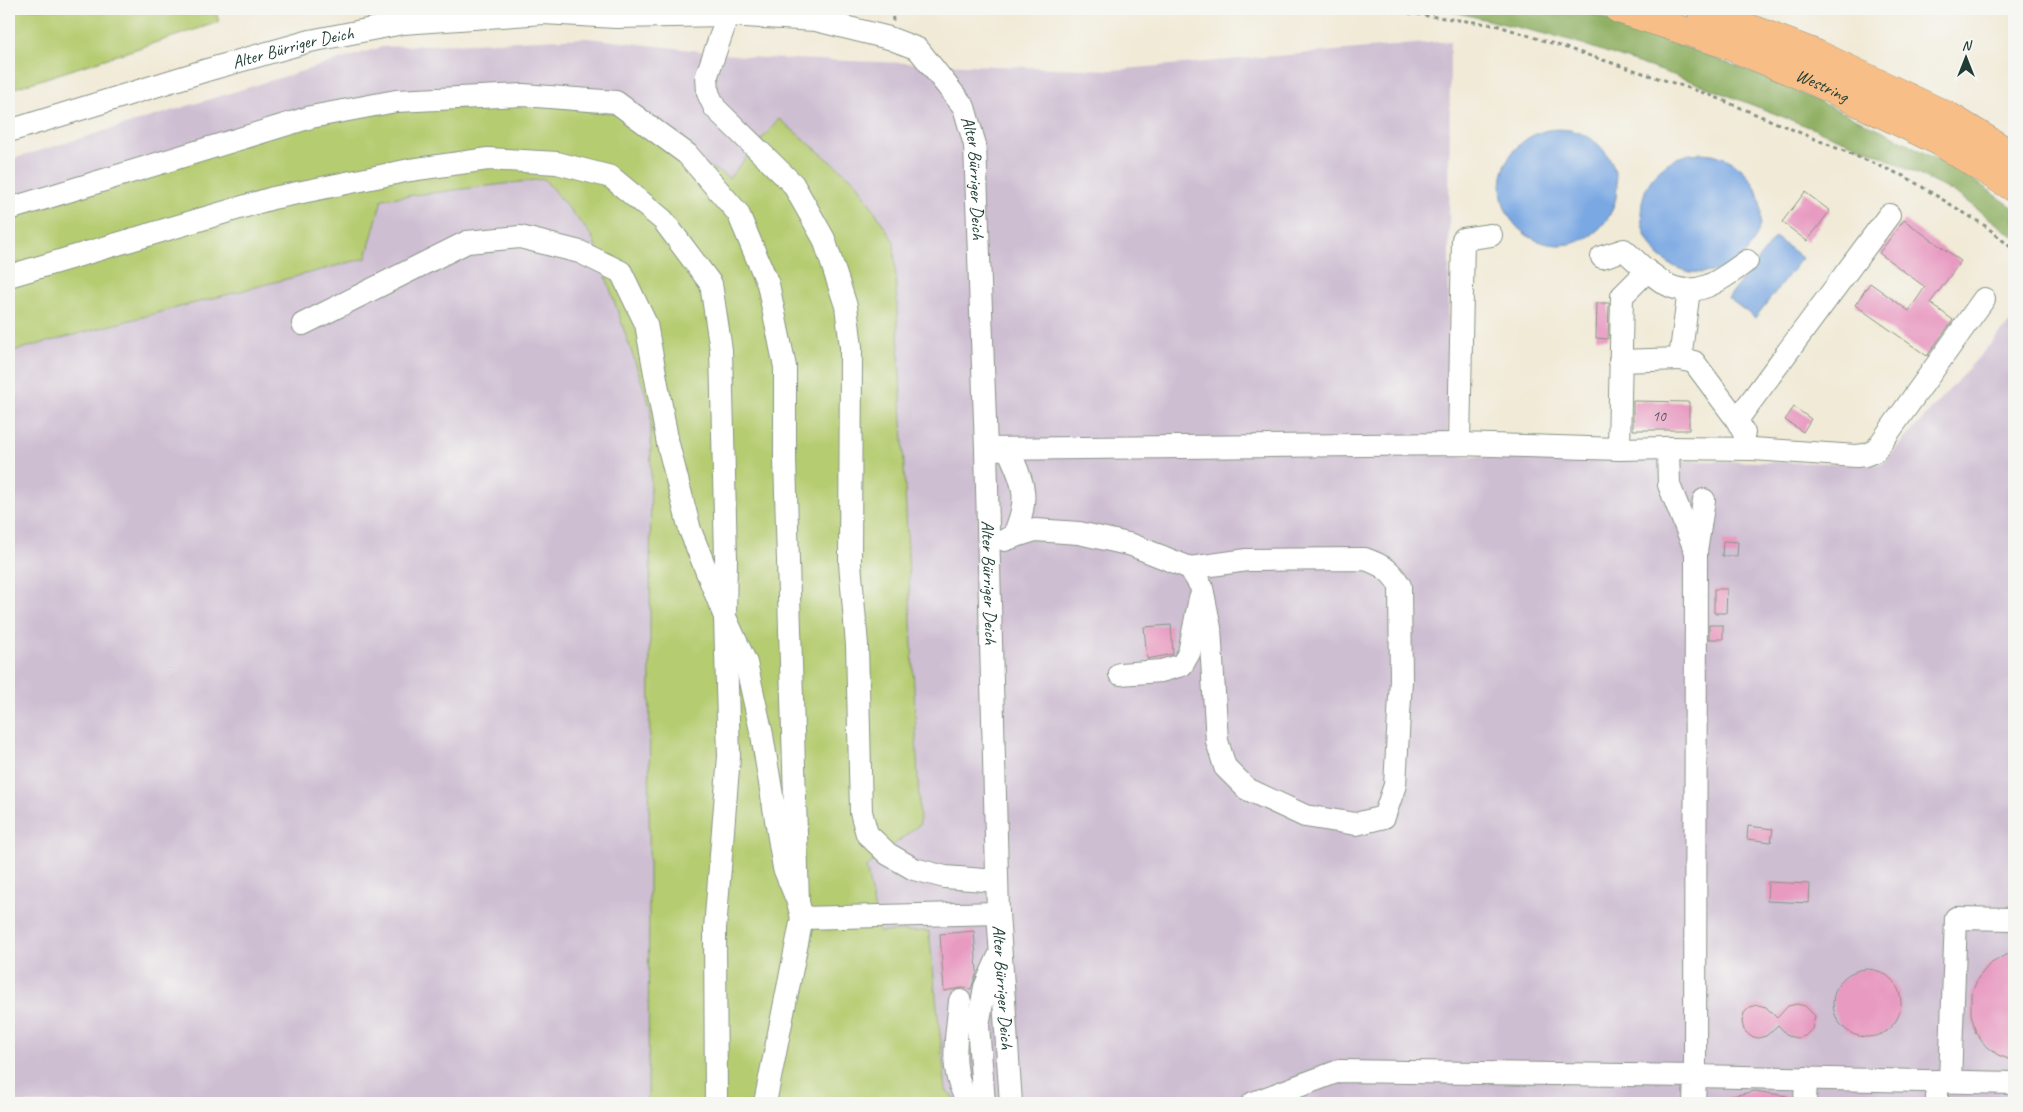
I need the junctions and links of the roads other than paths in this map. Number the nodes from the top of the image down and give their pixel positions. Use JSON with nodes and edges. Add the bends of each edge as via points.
{"nodes":[{"id":1,"x":1618,"y":9,"type":"edge"},
{"id":2,"x":1700,"y":9,"type":"edge"},
{"id":3,"x":728,"y":15,"type":"junction"},
{"id":4,"x":9,"y":131,"type":"edge"},
{"id":5,"x":2014,"y":156,"type":"edge"},
{"id":6,"x":2014,"y":188,"type":"edge"},
{"id":7,"x":9,"y":209,"type":"edge"},
{"id":8,"x":1889,"y":216,"type":"dead end"},
{"id":9,"x":1491,"y":235,"type":"dead end"},
{"id":10,"x":1602,"y":257,"type":"dead end"},
{"id":11,"x":1747,"y":260,"type":"dead end"},
{"id":12,"x":1647,"y":271,"type":"junction"},
{"id":13,"x":9,"y":276,"type":"edge"},
{"id":14,"x":1689,"y":290,"type":"junction"},
{"id":15,"x":1984,"y":298,"type":"dead end"},
{"id":16,"x":303,"y":324,"type":"dead end"},
{"id":17,"x":1680,"y":358,"type":"junction"},
{"id":18,"x":1620,"y":361,"type":"junction"},
{"id":19,"x":1737,"y":420,"type":"junction"},
{"id":20,"x":1459,"y":444,"type":"junction"},
{"id":21,"x":1668,"y":448,"type":"junction"},
{"id":22,"x":986,"y":449,"type":"junction"},
{"id":23,"x":1008,"y":449,"type":"junction"},
{"id":24,"x":1619,"y":449,"type":"junction"},
{"id":25,"x":1753,"y":449,"type":"junction"},
{"id":26,"x":1704,"y":500,"type":"dead end"},
{"id":27,"x":1013,"y":537,"type":"junction"},
{"id":28,"x":989,"y":546,"type":"junction"},
{"id":29,"x":1696,"y":552,"type":"junction"},
{"id":30,"x":1190,"y":568,"type":"junction"},
{"id":31,"x":1202,"y":588,"type":"junction"},
{"id":32,"x":725,"y":618,"type":"junction"},
{"id":33,"x":1120,"y":674,"type":"dead end"},
{"id":34,"x":997,"y":881,"type":"junction"},
{"id":35,"x":800,"y":910,"type":"junction"},
{"id":36,"x":998,"y":913,"type":"junction"},
{"id":37,"x":2014,"y":919,"type":"edge"},
{"id":38,"x":1000,"y":952,"type":"junction"},
{"id":39,"x":960,"y":1001,"type":"dead end"},
{"id":40,"x":1695,"y":1076,"type":"junction"},
{"id":41,"x":1806,"y":1078,"type":"junction"},
{"id":42,"x":1944,"y":1081,"type":"junction"},
{"id":43,"x":2014,"y":1082,"type":"edge"},
{"id":44,"x":716,"y":1103,"type":"edge"},
{"id":45,"x":765,"y":1103,"type":"edge"},
{"id":46,"x":970,"y":1103,"type":"edge"},
{"id":47,"x":984,"y":1103,"type":"edge"},
{"id":48,"x":1011,"y":1103,"type":"edge"},
{"id":49,"x":1253,"y":1103,"type":"edge"},
{"id":50,"x":1694,"y":1103,"type":"edge"},
{"id":51,"x":1805,"y":1103,"type":"edge"},
{"id":52,"x":1937,"y":1103,"type":"edge"}],
"edges":[{"from":1,"to":6,"type":"main road","name":"Westring","via":[[1725,44],[1816,82],[1940,142]]},
{"from":2,"to":5,"type":"main road","name":"Westring","via":[[1817,54],[1950,117]]},
{"from":3,"to":4,"type":"lane","name":"Alter Bürriger Deich","via":[[616,17],[543,13],[403,23],[310,41]]},
{"from":3,"to":22,"type":"lane","name":"Alter Bürriger Deich","via":[[816,20],[918,48],[964,107],[975,145]]},
{"from":3,"to":34,"type":"lane","via":[[708,75],[708,93],[715,108],[793,184],[824,239],[846,306],[851,347],[850,564],[857,645],[861,812],[867,834],[888,854],[914,869],[945,877]]},
{"from":7,"to":35,"type":"lane","via":[[311,117],[396,102],[523,95],[616,102],[687,154],[738,213],[768,284],[785,367],[785,459]]},
{"from":8,"to":19,"type":"lane"},
{"from":9,"to":20,"type":"lane","via":[[1463,239]]},
{"from":10,"to":12,"type":"lane","via":[[1624,250]]},
{"from":11,"to":14,"type":"lane","via":[[1716,282]]},
{"from":12,"to":14,"type":"lane","via":[[1667,285]]},
{"from":12,"to":18,"type":"lane","via":[[1622,296]]},
{"from":13,"to":32,"type":"lane","via":[[273,198],[410,170],[488,159],[558,163],[611,177],[663,220],[711,284],[721,350]]},
{"from":14,"to":17,"type":"lane"},
{"from":15,"to":25,"type":"lane","via":[[1875,451],[1856,456]]},
{"from":16,"to":32,"type":"lane","via":[[467,242],[520,238],[580,252],[621,272],[646,324],[668,444],[690,530]]},
{"from":17,"to":18,"type":"lane"},
{"from":17,"to":19,"type":"lane","via":[[1694,362]]},
{"from":18,"to":24,"type":"lane"},
{"from":19,"to":25,"type":"lane"},
{"from":20,"to":23,"type":"lane"},
{"from":20,"to":24,"type":"lane"},
{"from":21,"to":24,"type":"lane"},
{"from":21,"to":25,"type":"lane"},
{"from":21,"to":29,"type":"lane","via":[[1669,485]]},
{"from":22,"to":23,"type":"lane"},
{"from":22,"to":28,"type":"lane","name":"Alter Bürriger Deich"},
{"from":23,"to":27,"type":"lane","via":[[1018,470],[1024,495],[1022,516]]},
{"from":26,"to":29,"type":"lane"},
{"from":27,"to":28,"type":"lane"},
{"from":27,"to":30,"type":"lane","via":[[1035,530],[1079,533],[1132,545]]},
{"from":28,"to":34,"type":"lane","name":"Alter Bürriger Deich"},
{"from":29,"to":40,"type":"lane"},
{"from":30,"to":31,"type":"lane"},
{"from":30,"to":31,"type":"lane","via":[[1247,560],[1365,559],[1393,573],[1400,586],[1401,680],[1396,785],[1384,817],[1356,824],[1305,816],[1247,789],[1225,767],[1217,741],[1210,628]]},
{"from":31,"to":33,"type":"lane","via":[[1190,653],[1182,665],[1161,672]]},
{"from":32,"to":35,"type":"lane","via":[[746,662],[784,868]]},
{"from":32,"to":44,"type":"lane","via":[[729,756],[714,929]]},
{"from":34,"to":36,"type":"lane","name":"Alter Bürriger Deich"},
{"from":35,"to":36,"type":"lane"},
{"from":35,"to":45,"type":"lane"},
{"from":36,"to":38,"type":"lane","name":"Alter Bürriger Deich"},
{"from":37,"to":42,"type":"lane","via":[[1956,918]]},
{"from":38,"to":47,"type":"lane","via":[[985,987],[978,1025]]},
{"from":38,"to":48,"type":"lane","name":"Alter Bürriger Deich"},
{"from":39,"to":46,"type":"lane","via":[[956,1078]]},
{"from":40,"to":41,"type":"lane"},
{"from":40,"to":49,"type":"lane","via":[[1339,1071]]},
{"from":40,"to":50,"type":"lane"},
{"from":41,"to":42,"type":"lane"},
{"from":41,"to":51,"type":"lane"},
{"from":42,"to":43,"type":"lane"},
{"from":42,"to":52,"type":"lane"}]}
